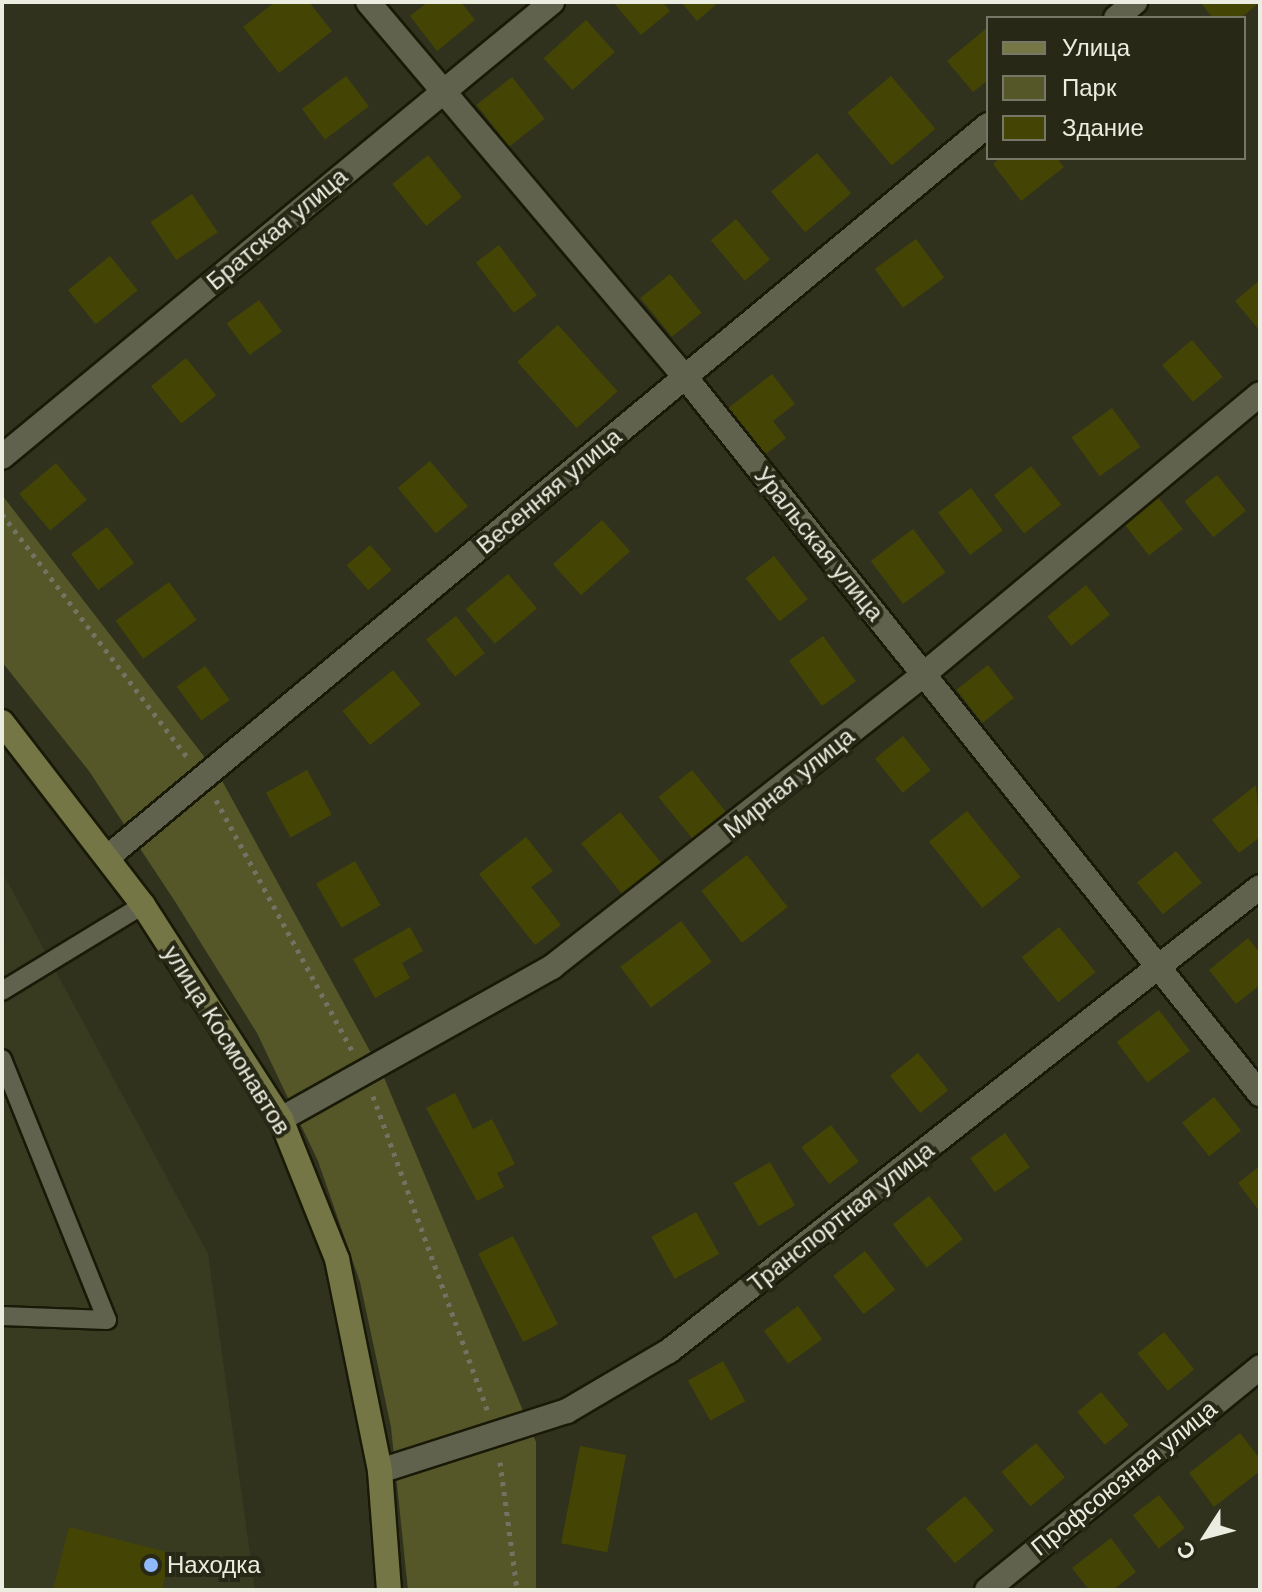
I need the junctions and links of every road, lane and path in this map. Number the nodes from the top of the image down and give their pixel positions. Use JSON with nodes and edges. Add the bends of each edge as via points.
{"nodes":[{"id":1,"x":368,"y":2,"type":"edge"},
{"id":2,"x":552,"y":2,"type":"edge"},
{"id":3,"x":1135,"y":2,"type":"edge"},
{"id":4,"x":1118,"y":16,"type":"edge"},
{"id":5,"x":444,"y":91,"type":"junction"},
{"id":6,"x":986,"y":127,"type":"edge"},
{"id":7,"x":686,"y":378,"type":"junction"},
{"id":8,"x":1260,"y":394,"type":"edge"},
{"id":9,"x":2,"y":457,"type":"edge"},
{"id":10,"x":2,"y":514,"type":"edge"},
{"id":11,"x":924,"y":674,"type":"junction"},
{"id":12,"x":2,"y":722,"type":"edge"},
{"id":13,"x":204,"y":778,"type":"junction"},
{"id":14,"x":109,"y":856,"type":"junction"},
{"id":15,"x":1260,"y":887,"type":"edge"},
{"id":16,"x":143,"y":905,"type":"junction"},
{"id":17,"x":1159,"y":969,"type":"junction"},
{"id":18,"x":2,"y":991,"type":"edge"},
{"id":19,"x":2,"y":1059,"type":"edge"},
{"id":20,"x":365,"y":1073,"type":"junction"},
{"id":21,"x":1260,"y":1094,"type":"edge"},
{"id":22,"x":281,"y":1119,"type":"junction"},
{"id":23,"x":2,"y":1316,"type":"edge"},
{"id":24,"x":1260,"y":1367,"type":"edge"},
{"id":25,"x":497,"y":1437,"type":"junction"},
{"id":26,"x":380,"y":1471,"type":"junction"},
{"id":27,"x":389,"y":1590,"type":"edge"},
{"id":28,"x":517,"y":1590,"type":"edge"},
{"id":29,"x":987,"y":1590,"type":"edge"}],
"edges":[{"from":1,"to":5,"type":"street","name":"Уральская улица"},
{"from":2,"to":5,"type":"street","name":"Братская улица"},
{"from":3,"to":4,"type":"street"},
{"from":5,"to":7,"type":"street","name":"Уральская улица"},
{"from":5,"to":9,"type":"street","name":"Братская улица"},
{"from":6,"to":7,"type":"street","name":"Весенняя улица"},
{"from":7,"to":11,"type":"street","name":"Уральская улица"},
{"from":7,"to":13,"type":"street","name":"Весенняя улица"},
{"from":8,"to":11,"type":"street","name":"Мирная улица"},
{"from":10,"to":13,"type":"path"},
{"from":11,"to":17,"type":"street","name":"Уральская улица"},
{"from":11,"to":20,"type":"street","name":"Мирная улица","via":[[552,967]]},
{"from":12,"to":14,"type":"main road","name":"улица Космонавтов"},
{"from":13,"to":14,"type":"street","name":"Весенняя улица"},
{"from":13,"to":20,"type":"path"},
{"from":14,"to":16,"type":"main road","name":"улица Космонавтов"},
{"from":15,"to":17,"type":"street","name":"Транспортная улица"},
{"from":16,"to":18,"type":"lane"},
{"from":16,"to":22,"type":"main road","name":"улица Космонавтов"},
{"from":17,"to":21,"type":"street","name":"Уральская улица"},
{"from":17,"to":25,"type":"street","name":"Транспортная улица","via":[[669,1351],[567,1411]]},
{"from":19,"to":23,"type":"lane","via":[[107,1320]]},
{"from":20,"to":22,"type":"street","name":"Мирная улица"},
{"from":20,"to":25,"type":"path"},
{"from":22,"to":26,"type":"main road","name":"улица Космонавтов","via":[[337,1259]]},
{"from":24,"to":29,"type":"street","name":"Профсоюзная улица"},
{"from":25,"to":26,"type":"street","name":"Транспортная улица"},
{"from":25,"to":28,"type":"path"},
{"from":26,"to":27,"type":"main road","name":"улица Космонавтов"}]}
